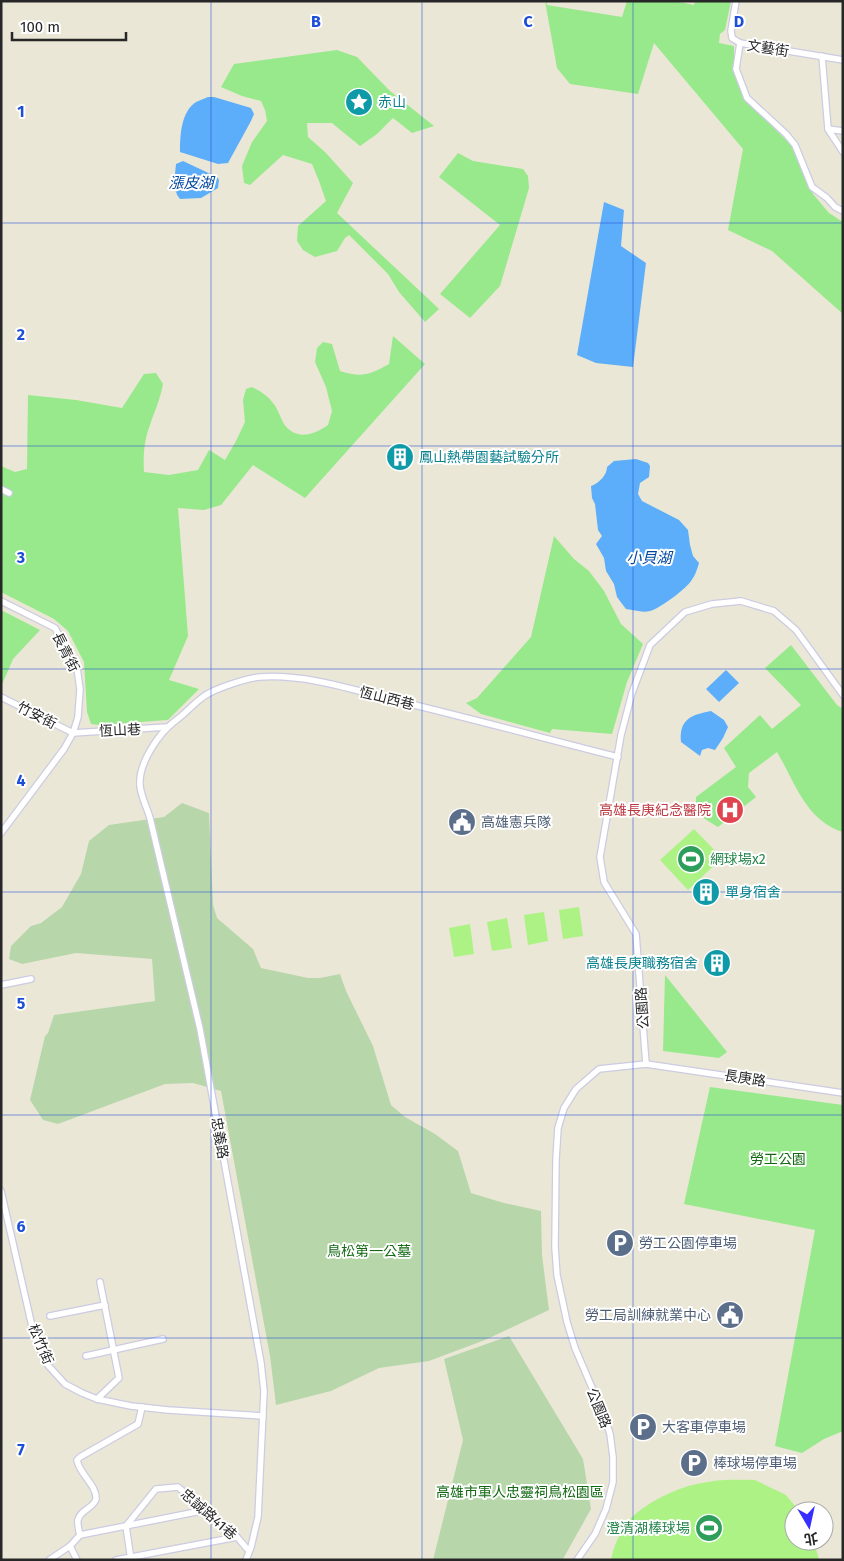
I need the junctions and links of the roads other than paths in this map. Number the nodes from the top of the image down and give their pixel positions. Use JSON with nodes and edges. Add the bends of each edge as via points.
{"nodes":[{"id":1,"x":736,"y":1,"type":"edge"},
{"id":2,"x":740,"y":43,"type":"junction"},
{"id":3,"x":822,"y":56,"type":"junction"},
{"id":4,"x":843,"y":60,"type":"edge"},
{"id":5,"x":828,"y":129,"type":"junction"},
{"id":6,"x":843,"y":131,"type":"edge"},
{"id":7,"x":843,"y":152,"type":"edge"},
{"id":8,"x":843,"y":211,"type":"edge"},
{"id":9,"x":1,"y":489,"type":"edge"},
{"id":10,"x":9,"y":493,"type":"dead end"},
{"id":11,"x":1,"y":601,"type":"edge"},
{"id":12,"x":843,"y":694,"type":"edge"},
{"id":13,"x":1,"y":697,"type":"edge"},
{"id":14,"x":167,"y":727,"type":"junction"},
{"id":15,"x":73,"y":733,"type":"junction"},
{"id":16,"x":618,"y":757,"type":"junction"},
{"id":17,"x":1,"y":833,"type":"edge"},
{"id":18,"x":31,"y":979,"type":"dead end"},
{"id":19,"x":1,"y":985,"type":"edge"},
{"id":20,"x":646,"y":1064,"type":"junction"},
{"id":21,"x":843,"y":1093,"type":"edge"},
{"id":22,"x":1,"y":1191,"type":"edge"},
{"id":23,"x":100,"y":1282,"type":"dead end"},
{"id":24,"x":105,"y":1305,"type":"junction"},
{"id":25,"x":50,"y":1316,"type":"dead end"},
{"id":26,"x":163,"y":1339,"type":"dead end"},
{"id":27,"x":114,"y":1350,"type":"junction"},
{"id":28,"x":86,"y":1356,"type":"dead end"},
{"id":29,"x":98,"y":1400,"type":"junction"},
{"id":30,"x":142,"y":1407,"type":"junction"},
{"id":31,"x":263,"y":1416,"type":"junction"},
{"id":32,"x":206,"y":1510,"type":"junction"},
{"id":33,"x":126,"y":1526,"type":"junction"},
{"id":34,"x":80,"y":1535,"type":"junction"},
{"id":35,"x":237,"y":1537,"type":"junction"},
{"id":36,"x":70,"y":1546,"type":"junction"},
{"id":37,"x":249,"y":1551,"type":"junction"},
{"id":38,"x":131,"y":1558,"type":"edge"},
{"id":39,"x":49,"y":1560,"type":"edge"},
{"id":40,"x":77,"y":1560,"type":"edge"},
{"id":41,"x":116,"y":1560,"type":"edge"},
{"id":42,"x":246,"y":1560,"type":"edge"},
{"id":43,"x":577,"y":1560,"type":"edge"}],
"edges":[{"from":1,"to":2,"type":"street","name":"文藝街","via":[[731,31],[732,38]]},
{"from":2,"to":3,"type":"street","name":"文藝街"},
{"from":2,"to":8,"type":"street","via":[[736,69],[747,98],[795,145],[812,187]]},
{"from":3,"to":4,"type":"street","name":"文藝街"},
{"from":3,"to":5,"type":"street"},
{"from":5,"to":6,"type":"street"},
{"from":5,"to":7,"type":"street"},
{"from":9,"to":10,"type":"street"},
{"from":11,"to":15,"type":"street","name":"長青街","via":[[55,628],[77,668],[80,689]]},
{"from":12,"to":16,"type":"street","name":"公園路","via":[[796,630],[774,611],[741,601],[712,604],[685,612],[650,645],[632,693]]},
{"from":13,"to":15,"type":"street","name":"竹安街"},
{"from":14,"to":15,"type":"street","name":"恆山巷"},
{"from":14,"to":16,"type":"street","name":"恆山西巷","via":[[204,695],[226,686],[258,677],[288,678],[321,682]]},
{"from":14,"to":31,"type":"street","name":"忠義路","via":[[146,757],[140,786],[200,1029],[261,1363]]},
{"from":15,"to":17,"type":"street","name":"長青街"},
{"from":16,"to":20,"type":"street","name":"公園路","via":[[600,857],[604,882],[636,934]]},
{"from":18,"to":19,"type":"street"},
{"from":20,"to":21,"type":"street","name":"長庚路"},
{"from":20,"to":43,"type":"street","name":"公園路","via":[[599,1069],[576,1089],[564,1108],[558,1128],[557,1275],[567,1322],[605,1418],[613,1457],[613,1482],[606,1509],[595,1534]]},
{"from":22,"to":29,"type":"street","name":"松竹街","via":[[34,1335],[46,1363],[65,1384]]},
{"from":23,"to":24,"type":"street"},
{"from":24,"to":25,"type":"street"},
{"from":24,"to":27,"type":"street"},
{"from":26,"to":27,"type":"street"},
{"from":27,"to":28,"type":"street"},
{"from":27,"to":29,"type":"street","via":[[119,1378]]},
{"from":29,"to":30,"type":"street","name":"松竹街"},
{"from":30,"to":31,"type":"street","name":"松竹街"},
{"from":30,"to":34,"type":"street","via":[[138,1424],[77,1460],[95,1491],[96,1499],[80,1514]]},
{"from":31,"to":37,"type":"street","name":"忠義路","via":[[258,1516]]},
{"from":32,"to":33,"type":"street"},
{"from":32,"to":33,"type":"street","name":"忠誠路41巷","via":[[178,1487],[156,1489]]},
{"from":32,"to":35,"type":"street","name":"忠誠路41巷"},
{"from":33,"to":34,"type":"street"},
{"from":33,"to":38,"type":"street"},
{"from":34,"to":36,"type":"street"},
{"from":35,"to":37,"type":"street","name":"忠誠路41巷"},
{"from":35,"to":38,"type":"street"},
{"from":36,"to":39,"type":"street"},
{"from":36,"to":40,"type":"street"},
{"from":37,"to":42,"type":"street","name":"忠義路"},
{"from":38,"to":41,"type":"street"}]}
